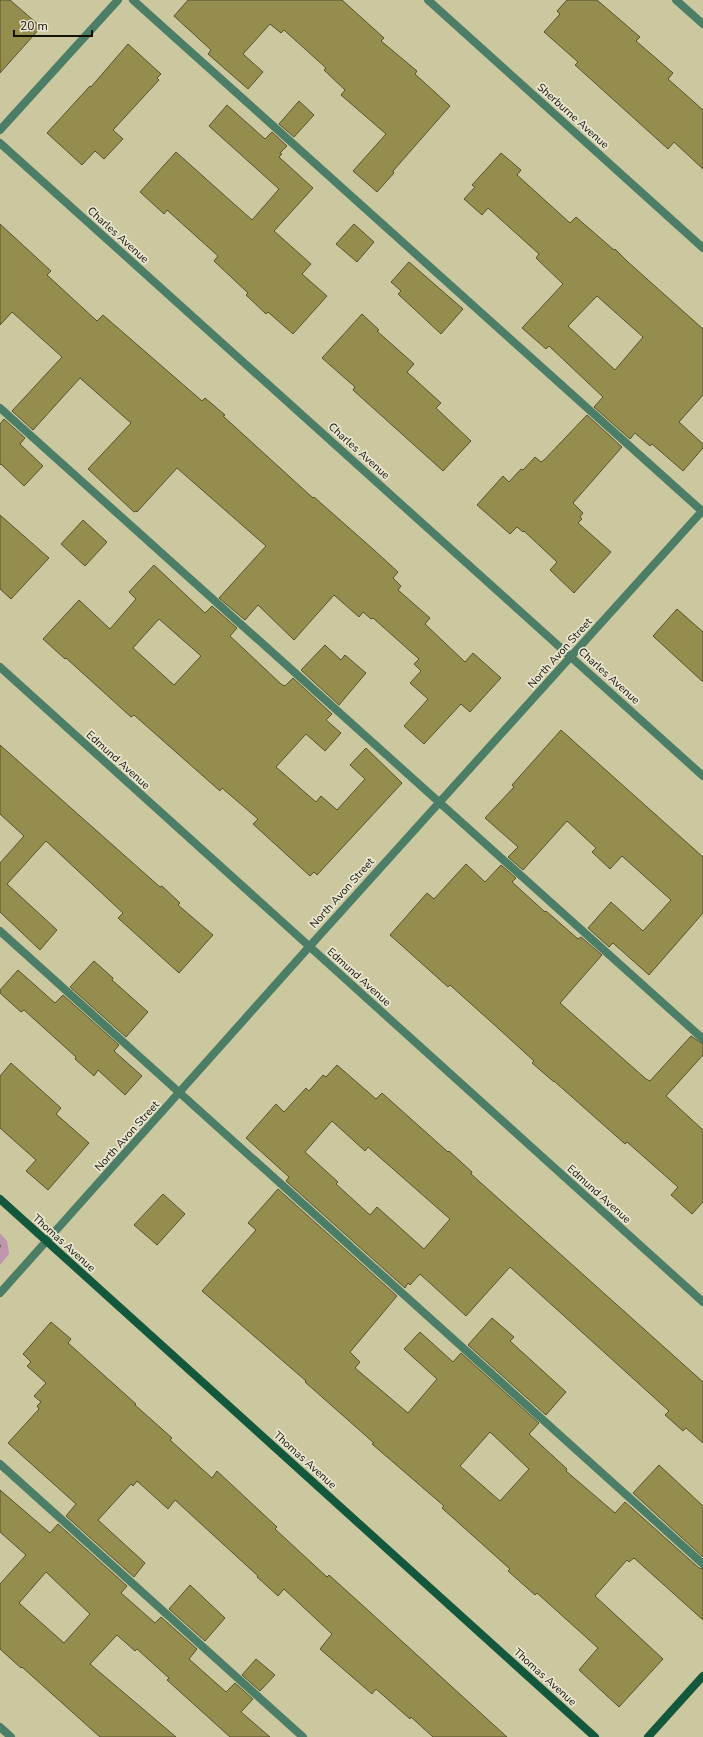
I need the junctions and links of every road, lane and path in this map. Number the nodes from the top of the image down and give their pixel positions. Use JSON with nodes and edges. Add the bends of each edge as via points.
{"nodes":[{"id":1,"x":118,"y":0,"type":"edge"},
{"id":2,"x":133,"y":0,"type":"edge"},
{"id":3,"x":428,"y":0,"type":"edge"},
{"id":4,"x":676,"y":0,"type":"edge"},
{"id":5,"x":703,"y":24,"type":"edge"},
{"id":6,"x":0,"y":130,"type":"edge"},
{"id":7,"x":0,"y":143,"type":"edge"},
{"id":8,"x":703,"y":248,"type":"edge"},
{"id":9,"x":0,"y":408,"type":"edge"},
{"id":10,"x":703,"y":511,"type":"edge"},
{"id":11,"x":571,"y":657,"type":"junction"},
{"id":12,"x":0,"y":668,"type":"edge"},
{"id":13,"x":703,"y":776,"type":"edge"},
{"id":14,"x":440,"y":802,"type":"junction"},
{"id":15,"x":0,"y":931,"type":"edge"},
{"id":16,"x":309,"y":947,"type":"junction"},
{"id":17,"x":703,"y":1039,"type":"edge"},
{"id":18,"x":180,"y":1093,"type":"junction"},
{"id":19,"x":0,"y":1199,"type":"edge"},
{"id":20,"x":47,"y":1241,"type":"junction"},
{"id":21,"x":0,"y":1293,"type":"edge"},
{"id":22,"x":703,"y":1302,"type":"edge"},
{"id":23,"x":0,"y":1464,"type":"edge"},
{"id":24,"x":703,"y":1564,"type":"edge"},
{"id":25,"x":703,"y":1676,"type":"edge"},
{"id":26,"x":0,"y":1727,"type":"edge"},
{"id":27,"x":11,"y":1737,"type":"edge"},
{"id":28,"x":303,"y":1737,"type":"edge"},
{"id":29,"x":595,"y":1737,"type":"edge"},
{"id":30,"x":648,"y":1737,"type":"edge"}],
"edges":[{"from":1,"to":6,"type":"street"},
{"from":2,"to":10,"type":"street"},
{"from":3,"to":8,"type":"street","name":"Sherburne Avenue"},
{"from":4,"to":5,"type":"street"},
{"from":7,"to":11,"type":"street","name":"Charles Avenue"},
{"from":9,"to":14,"type":"street"},
{"from":10,"to":11,"type":"street","name":"North Avon Street"},
{"from":11,"to":13,"type":"street","name":"Charles Avenue"},
{"from":11,"to":14,"type":"street","name":"North Avon Street"},
{"from":12,"to":16,"type":"street","name":"Edmund Avenue"},
{"from":14,"to":16,"type":"street","name":"North Avon Street"},
{"from":14,"to":17,"type":"street"},
{"from":15,"to":18,"type":"street"},
{"from":16,"to":18,"type":"street","name":"North Avon Street"},
{"from":16,"to":22,"type":"street","name":"Edmund Avenue"},
{"from":18,"to":20,"type":"street","name":"North Avon Street"},
{"from":18,"to":24,"type":"street"},
{"from":19,"to":20,"type":"street","name":"Thomas Avenue"},
{"from":20,"to":21,"type":"street","name":"North Avon Street"},
{"from":20,"to":29,"type":"street","name":"Thomas Avenue"},
{"from":23,"to":28,"type":"street"},
{"from":25,"to":30,"type":"street"},
{"from":26,"to":27,"type":"street"}]}
